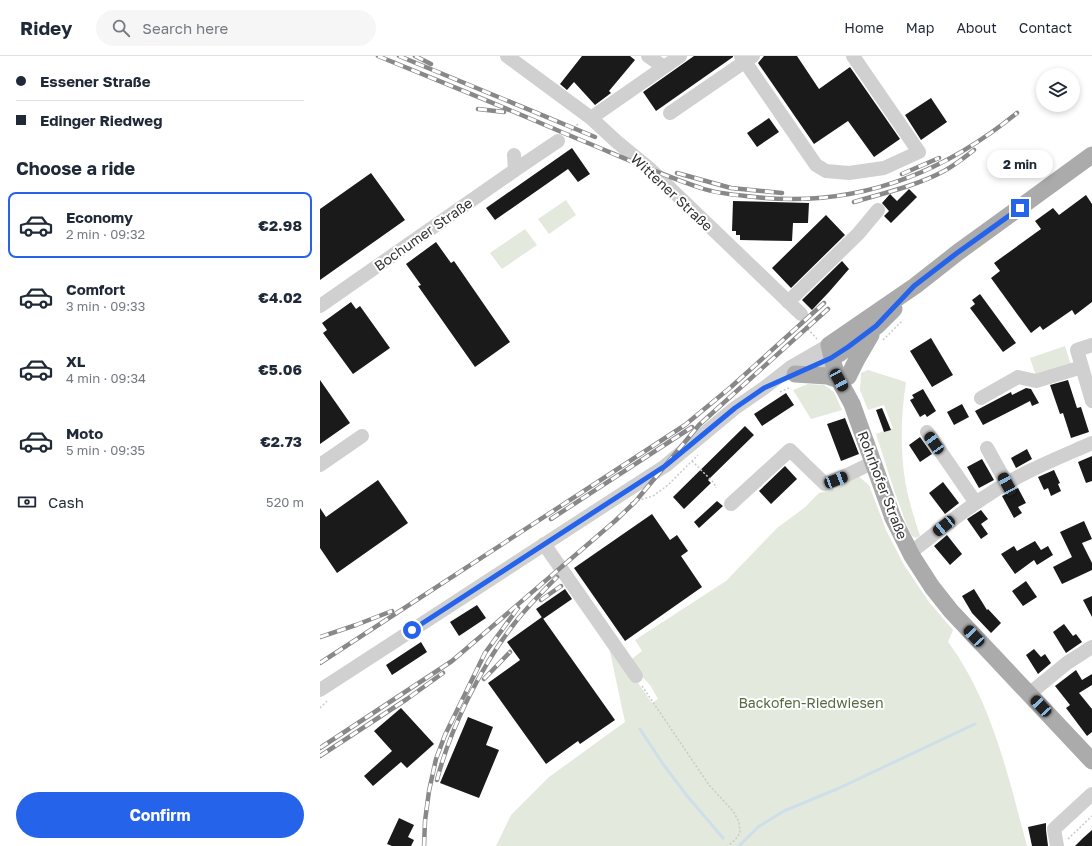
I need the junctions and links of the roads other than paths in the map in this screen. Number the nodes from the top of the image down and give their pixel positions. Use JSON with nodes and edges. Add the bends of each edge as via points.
{"nodes":[{"id":1,"x":507,"y":56,"type":"edge"},
{"id":2,"x":648,"y":56,"type":"edge"},
{"id":3,"x":680,"y":56,"type":"edge"},
{"id":4,"x":853,"y":56,"type":"edge"},
{"id":5,"x":746,"y":58,"type":"edge"},
{"id":6,"x":664,"y":68,"type":"junction"},
{"id":7,"x":670,"y":113,"type":"dead end"},
{"id":8,"x":588,"y":117,"type":"junction"},
{"id":9,"x":558,"y":141,"type":"road end"},
{"id":10,"x":514,"y":155,"type":"dead end"},
{"id":11,"x":1092,"y":155,"type":"edge"},
{"id":12,"x":515,"y":170,"type":"junction"},
{"id":13,"x":878,"y":210,"type":"dead end"},
{"id":14,"x":914,"y":286,"type":"junction"},
{"id":15,"x":788,"y":302,"type":"junction"},
{"id":16,"x":320,"y":306,"type":"edge"},
{"id":17,"x":800,"y":314,"type":"road end"},
{"id":18,"x":876,"y":326,"type":"junction"},
{"id":19,"x":1092,"y":344,"type":"edge"},
{"id":20,"x":830,"y":350,"type":"junction"},
{"id":21,"x":1082,"y":367,"type":"junction"},
{"id":22,"x":796,"y":379,"type":"junction"},
{"id":23,"x":844,"y":379,"type":"junction"},
{"id":24,"x":770,"y":391,"type":"junction"},
{"id":25,"x":981,"y":398,"type":"dead end"},
{"id":26,"x":1092,"y":401,"type":"edge"},
{"id":27,"x":926,"y":432,"type":"dead end"},
{"id":28,"x":362,"y":436,"type":"dead end"},
{"id":29,"x":1092,"y":443,"type":"edge"},
{"id":30,"x":987,"y":448,"type":"dead end"},
{"id":31,"x":874,"y":462,"type":"junction"},
{"id":32,"x":320,"y":465,"type":"edge"},
{"id":33,"x":1007,"y":484,"type":"junction"},
{"id":34,"x":976,"y":503,"type":"junction"},
{"id":35,"x":731,"y":504,"type":"dead end"},
{"id":36,"x":544,"y":544,"type":"junction"},
{"id":37,"x":910,"y":552,"type":"junction"},
{"id":38,"x":1092,"y":647,"type":"edge"},
{"id":39,"x":636,"y":676,"type":"road end"},
{"id":40,"x":320,"y":690,"type":"edge"},
{"id":41,"x":1029,"y":694,"type":"junction"},
{"id":42,"x":1092,"y":761,"type":"edge"},
{"id":43,"x":1092,"y":794,"type":"edge"},
{"id":44,"x":1057,"y":846,"type":"edge"}],
"edges":[{"from":1,"to":8,"type":"street","name":"Wittener Straße","via":[[567,106]]},
{"from":2,"to":6,"type":"street"},
{"from":3,"to":6,"type":"street"},
{"from":4,"to":5,"type":"street","via":[[919,152],[884,168],[849,173],[826,172],[816,165]]},
{"from":5,"to":7,"type":"street"},
{"from":6,"to":8,"type":"street"},
{"from":8,"to":15,"type":"street","name":"Wittener Straße","via":[[650,169]]},
{"from":9,"to":12,"type":"street","name":"Bochumer Straße"},
{"from":10,"to":12,"type":"street"},
{"from":11,"to":14,"type":"main road"},
{"from":12,"to":16,"type":"street","name":"Bochumer Straße"},
{"from":13,"to":15,"type":"street","via":[[858,234]]},
{"from":14,"to":18,"type":"main road"},
{"from":14,"to":20,"type":"main road"},
{"from":15,"to":17,"type":"street","name":"Wittener Straße"},
{"from":18,"to":20,"type":"main road"},
{"from":18,"to":23,"type":"main road"},
{"from":19,"to":21,"type":"street","via":[[1077,350]]},
{"from":20,"to":22,"type":"street"},
{"from":20,"to":23,"type":"main road","name":"Rohrhofer Straße"},
{"from":20,"to":24,"type":"street","via":[[791,367]]},
{"from":21,"to":25,"type":"street","via":[[1036,381],[1018,377]]},
{"from":21,"to":26,"type":"street"},
{"from":22,"to":23,"type":"main road","via":[[827,376]]},
{"from":22,"to":24,"type":"street"},
{"from":23,"to":31,"type":"main road","name":"Rohrhofer Straße"},
{"from":24,"to":36,"type":"street","via":[[735,408],[665,466]]},
{"from":27,"to":34,"type":"street"},
{"from":28,"to":32,"type":"street"},
{"from":29,"to":33,"type":"street"},
{"from":30,"to":33,"type":"street"},
{"from":31,"to":35,"type":"street","via":[[825,484],[790,450]]},
{"from":31,"to":37,"type":"main road","name":"Rohrhofer Straße","via":[[893,518]]},
{"from":33,"to":34,"type":"street"},
{"from":34,"to":37,"type":"street"},
{"from":36,"to":39,"type":"street"},
{"from":36,"to":40,"type":"street"},
{"from":37,"to":41,"type":"main road","name":"Rohrhofer Straße","via":[[932,588],[951,611]]},
{"from":38,"to":41,"type":"street","via":[[1067,663]]},
{"from":41,"to":42,"type":"main road","name":"Rohrhofer Straße"},
{"from":43,"to":44,"type":"street","via":[[1054,829]]}]}
